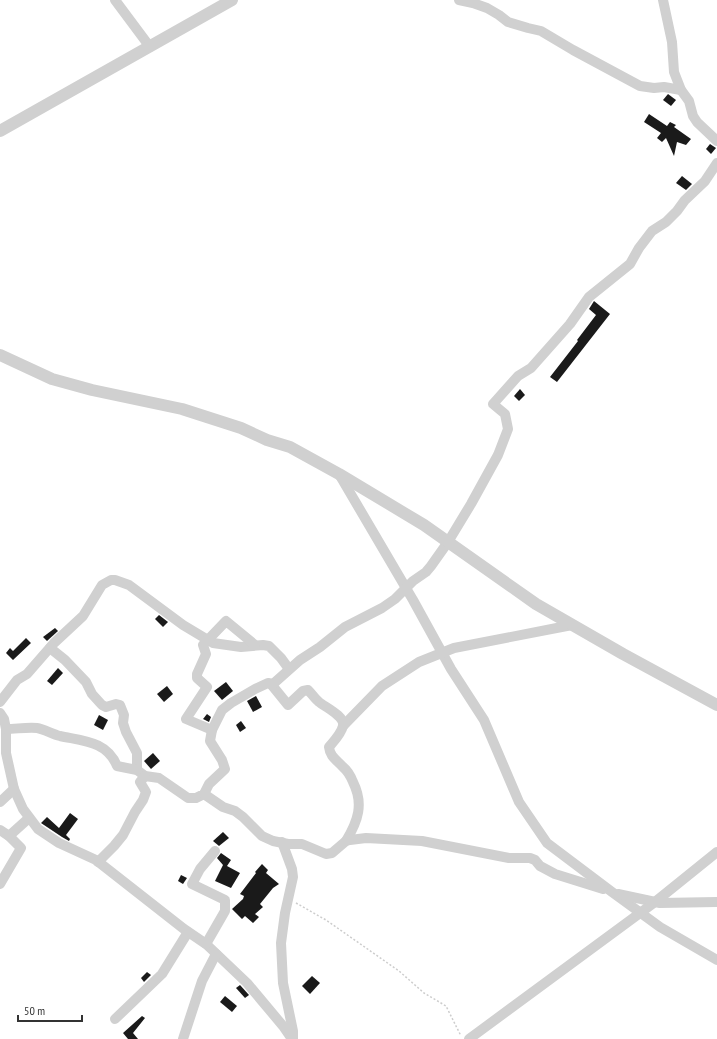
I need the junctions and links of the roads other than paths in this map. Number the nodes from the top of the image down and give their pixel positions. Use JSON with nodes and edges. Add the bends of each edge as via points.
{"nodes":[{"id":1,"x":116,"y":0,"type":"edge"},
{"id":2,"x":232,"y":0,"type":"edge"},
{"id":3,"x":459,"y":0,"type":"edge"},
{"id":4,"x":663,"y":0,"type":"edge"},
{"id":5,"x":150,"y":47,"type":"junction"},
{"id":6,"x":681,"y":90,"type":"junction"},
{"id":7,"x":0,"y":131,"type":"edge"},
{"id":8,"x":717,"y":141,"type":"edge"},
{"id":9,"x":717,"y":163,"type":"edge"},
{"id":10,"x":0,"y":355,"type":"edge"},
{"id":11,"x":338,"y":474,"type":"junction"},
{"id":12,"x":448,"y":542,"type":"junction"},
{"id":13,"x":406,"y":588,"type":"junction"},
{"id":14,"x":572,"y":625,"type":"junction"},
{"id":15,"x":207,"y":641,"type":"junction"},
{"id":16,"x":255,"y":645,"type":"junction"},
{"id":17,"x":50,"y":648,"type":"junction"},
{"id":18,"x":442,"y":653,"type":"junction"},
{"id":19,"x":289,"y":669,"type":"junction"},
{"id":20,"x":272,"y":684,"type":"junction"},
{"id":21,"x":0,"y":702,"type":"edge"},
{"id":22,"x":717,"y":705,"type":"edge"},
{"id":23,"x":0,"y":713,"type":"edge"},
{"id":24,"x":343,"y":726,"type":"junction"},
{"id":25,"x":212,"y":730,"type":"junction"},
{"id":26,"x":4,"y":736,"type":"edge"},
{"id":27,"x":141,"y":773,"type":"junction"},
{"id":28,"x":14,"y":788,"type":"junction"},
{"id":29,"x":204,"y":794,"type":"junction"},
{"id":30,"x":0,"y":802,"type":"edge"},
{"id":31,"x":29,"y":818,"type":"junction"},
{"id":32,"x":4,"y":833,"type":"edge"},
{"id":33,"x":346,"y":841,"type":"junction"},
{"id":34,"x":282,"y":842,"type":"junction"},
{"id":35,"x":215,"y":851,"type":"dead end"},
{"id":36,"x":717,"y":852,"type":"edge"},
{"id":37,"x":98,"y":862,"type":"junction"},
{"id":38,"x":0,"y":884,"type":"edge"},
{"id":39,"x":612,"y":892,"type":"junction"},
{"id":40,"x":655,"y":902,"type":"junction"},
{"id":41,"x":717,"y":902,"type":"edge"},
{"id":42,"x":640,"y":913,"type":"junction"},
{"id":43,"x":188,"y":932,"type":"junction"},
{"id":44,"x":206,"y":944,"type":"junction"},
{"id":45,"x":216,"y":954,"type":"junction"},
{"id":46,"x":717,"y":960,"type":"edge"},
{"id":47,"x":115,"y":1019,"type":"dead end"},
{"id":48,"x":183,"y":1039,"type":"edge"},
{"id":49,"x":292,"y":1039,"type":"edge"},
{"id":50,"x":469,"y":1039,"type":"edge"}],
"edges":[{"from":1,"to":5,"type":"street"},
{"from":2,"to":5,"type":"street"},
{"from":3,"to":6,"type":"street","via":[[487,8],[508,22],[541,31],[640,86]]},
{"from":4,"to":6,"type":"street","via":[[672,42],[674,72]]},
{"from":5,"to":7,"type":"street"},
{"from":6,"to":8,"type":"street","via":[[689,100],[697,122]]},
{"from":9,"to":12,"type":"street","via":[[677,211],[652,232],[630,264],[589,297],[570,324],[532,368],[518,376],[493,404],[505,414],[508,430],[498,455]]},
{"from":10,"to":11,"type":"street","via":[[52,379],[182,409],[241,428],[290,447]]},
{"from":11,"to":12,"type":"street"},
{"from":11,"to":13,"type":"street"},
{"from":12,"to":13,"type":"street","via":[[426,572]]},
{"from":12,"to":14,"type":"street","via":[[536,604]]},
{"from":13,"to":18,"type":"street"},
{"from":13,"to":19,"type":"street","via":[[395,599],[345,627]]},
{"from":14,"to":18,"type":"street","via":[[454,648]]},
{"from":14,"to":22,"type":"street"},
{"from":15,"to":16,"type":"street","via":[[226,646]]},
{"from":15,"to":16,"type":"street","via":[[226,621]]},
{"from":15,"to":17,"type":"street","via":[[170,617],[129,585],[113,580],[102,585],[88,610]]},
{"from":15,"to":25,"type":"street","via":[[203,645],[206,654],[197,674],[197,678],[207,687],[186,719]]},
{"from":16,"to":19,"type":"street","via":[[269,646]]},
{"from":17,"to":21,"type":"street","via":[[28,674],[17,680]]},
{"from":17,"to":27,"type":"street","via":[[86,682],[102,705],[120,705],[124,715],[123,723],[137,753]]},
{"from":18,"to":24,"type":"street","via":[[419,662],[382,686]]},
{"from":18,"to":39,"type":"street","via":[[484,720],[519,802],[547,843]]},
{"from":19,"to":20,"type":"street"},
{"from":20,"to":24,"type":"street","via":[[288,705],[303,691],[308,690],[318,702],[343,721]]},
{"from":20,"to":25,"type":"street","via":[[266,684],[231,703],[222,710]]},
{"from":23,"to":26,"type":"street","via":[[4,719]]},
{"from":24,"to":33,"type":"street","via":[[329,748],[332,757],[349,774],[358,792],[360,805],[355,825]]},
{"from":25,"to":29,"type":"street","via":[[210,741],[225,769],[209,784]]},
{"from":26,"to":27,"type":"street","via":[[37,728],[86,741],[96,744],[114,757],[117,766]]},
{"from":26,"to":28,"type":"street"},
{"from":27,"to":29,"type":"street","via":[[159,778],[188,798]]},
{"from":27,"to":37,"type":"street","via":[[140,782],[146,792],[143,800],[123,835]]},
{"from":28,"to":30,"type":"street"},
{"from":28,"to":31,"type":"street"},
{"from":29,"to":34,"type":"street","via":[[223,807],[235,811],[262,836]]},
{"from":31,"to":32,"type":"street"},
{"from":31,"to":37,"type":"street","via":[[38,829],[59,843]]},
{"from":32,"to":38,"type":"street","via":[[21,848]]},
{"from":33,"to":34,"type":"street","via":[[336,850],[326,854],[302,844]]},
{"from":33,"to":39,"type":"street","via":[[366,838],[422,841],[509,858],[530,858],[555,874]]},
{"from":34,"to":49,"type":"street","via":[[293,877],[281,943],[281,966],[293,1030]]},
{"from":35,"to":44,"type":"street","via":[[200,869],[192,884],[225,900],[225,911]]},
{"from":36,"to":40,"type":"street"},
{"from":37,"to":43,"type":"street"},
{"from":39,"to":40,"type":"street"},
{"from":39,"to":42,"type":"street"},
{"from":40,"to":41,"type":"street"},
{"from":40,"to":42,"type":"street"},
{"from":42,"to":46,"type":"street"},
{"from":42,"to":50,"type":"street"},
{"from":43,"to":44,"type":"street"},
{"from":43,"to":47,"type":"street","via":[[162,974]]},
{"from":44,"to":45,"type":"street"},
{"from":45,"to":48,"type":"street","via":[[202,981]]},
{"from":45,"to":49,"type":"street","via":[[247,983]]}]}
